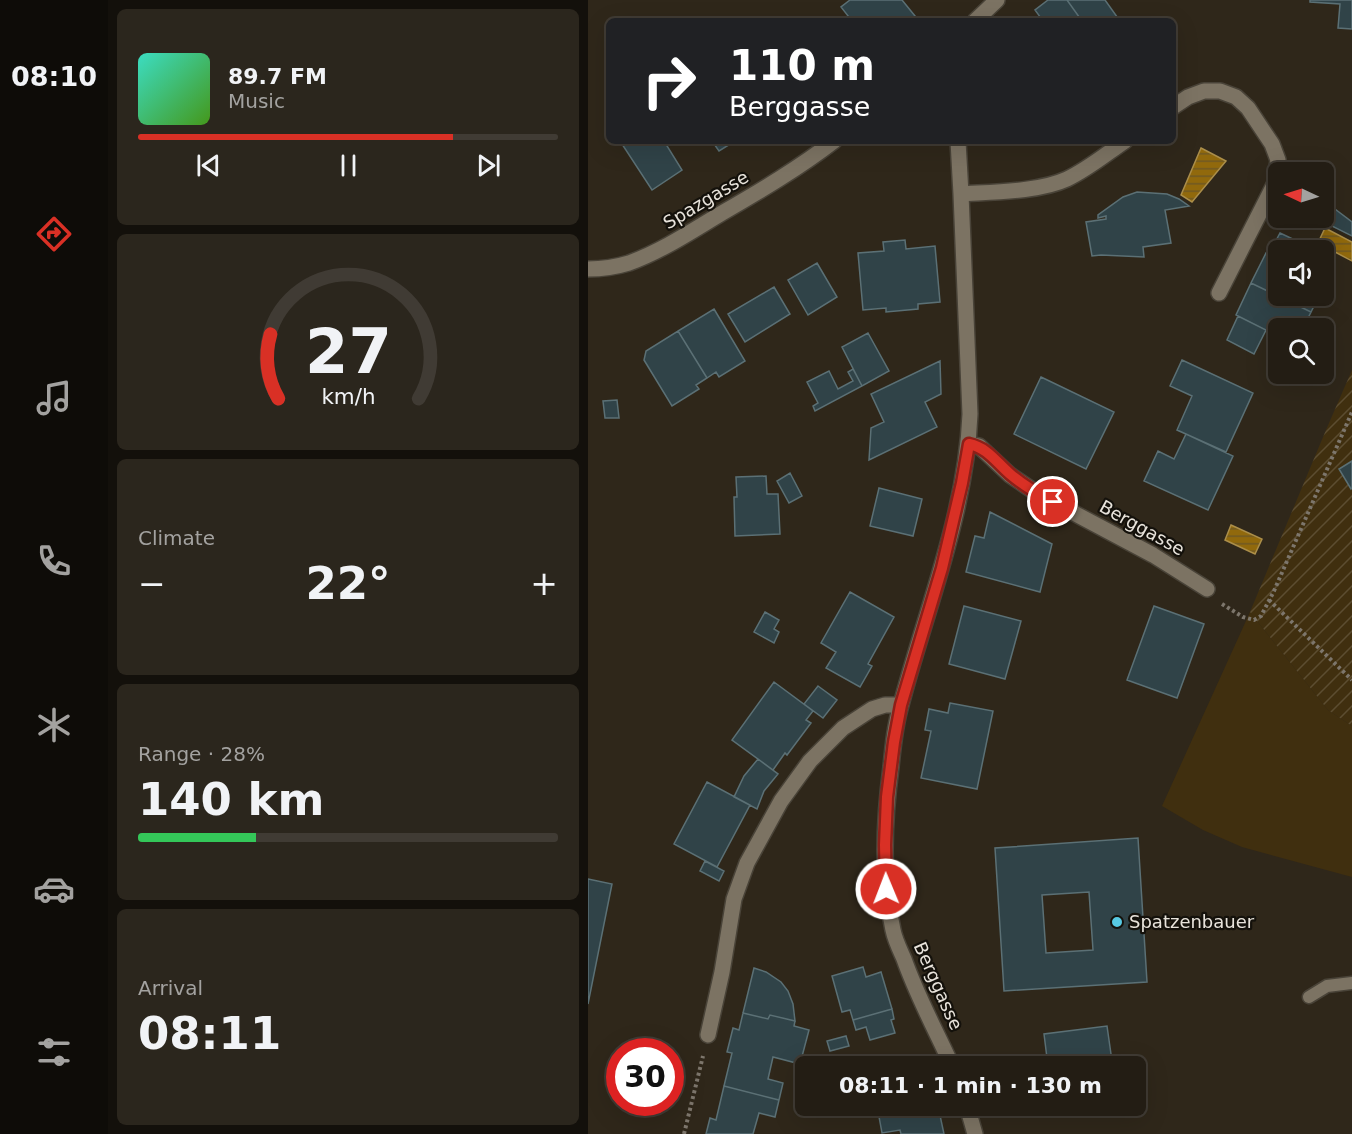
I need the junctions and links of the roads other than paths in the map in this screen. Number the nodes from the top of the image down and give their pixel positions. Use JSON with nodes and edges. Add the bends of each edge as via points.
{"nodes":[{"id":1,"x":997,"y":0,"type":"edge"},
{"id":2,"x":978,"y":18,"type":"edge"},
{"id":3,"x":1176,"y":105,"type":"edge"},
{"id":4,"x":830,"y":144,"type":"edge"},
{"id":5,"x":958,"y":144,"type":"edge"},
{"id":6,"x":1121,"y":144,"type":"edge"},
{"id":7,"x":961,"y":194,"type":"junction"},
{"id":8,"x":588,"y":268,"type":"edge"},
{"id":9,"x":1219,"y":293,"type":"dead end"},
{"id":10,"x":969,"y":444,"type":"junction"},
{"id":11,"x":1207,"y":589,"type":"road end"},
{"id":12,"x":901,"y":705,"type":"junction"},
{"id":13,"x":1352,"y":983,"type":"edge"},
{"id":14,"x":1309,"y":997,"type":"dead end"},
{"id":15,"x":708,"y":1035,"type":"road end"},
{"id":16,"x":947,"y":1056,"type":"edge"},
{"id":17,"x":970,"y":1116,"type":"edge"},
{"id":18,"x":975,"y":1134,"type":"edge"}],
"edges":[{"from":1,"to":2,"type":"street"},
{"from":3,"to":9,"type":"street","via":[[1204,91],[1236,97],[1248,108],[1278,160],[1275,183]]},
{"from":4,"to":8,"type":"street","name":"Spazgasse","via":[[669,245],[628,263]]},
{"from":5,"to":7,"type":"street","name":"Berggasse"},
{"from":6,"to":7,"type":"street","via":[[1065,180],[1038,187]]},
{"from":7,"to":10,"type":"street","name":"Berggasse"},
{"from":10,"to":11,"type":"street","name":"Berggasse","via":[[979,446],[1038,494],[1109,530]]},
{"from":10,"to":12,"type":"street","name":"Berggasse","via":[[942,568]]},
{"from":12,"to":15,"type":"street","via":[[872,709],[843,728],[810,761],[781,801],[747,863],[734,899]]},
{"from":12,"to":16,"type":"street","name":"Berggasse","via":[[887,797],[886,889],[893,931],[909,975]]},
{"from":13,"to":14,"type":"lane","via":[[1326,986]]},
{"from":17,"to":18,"type":"street"}]}
